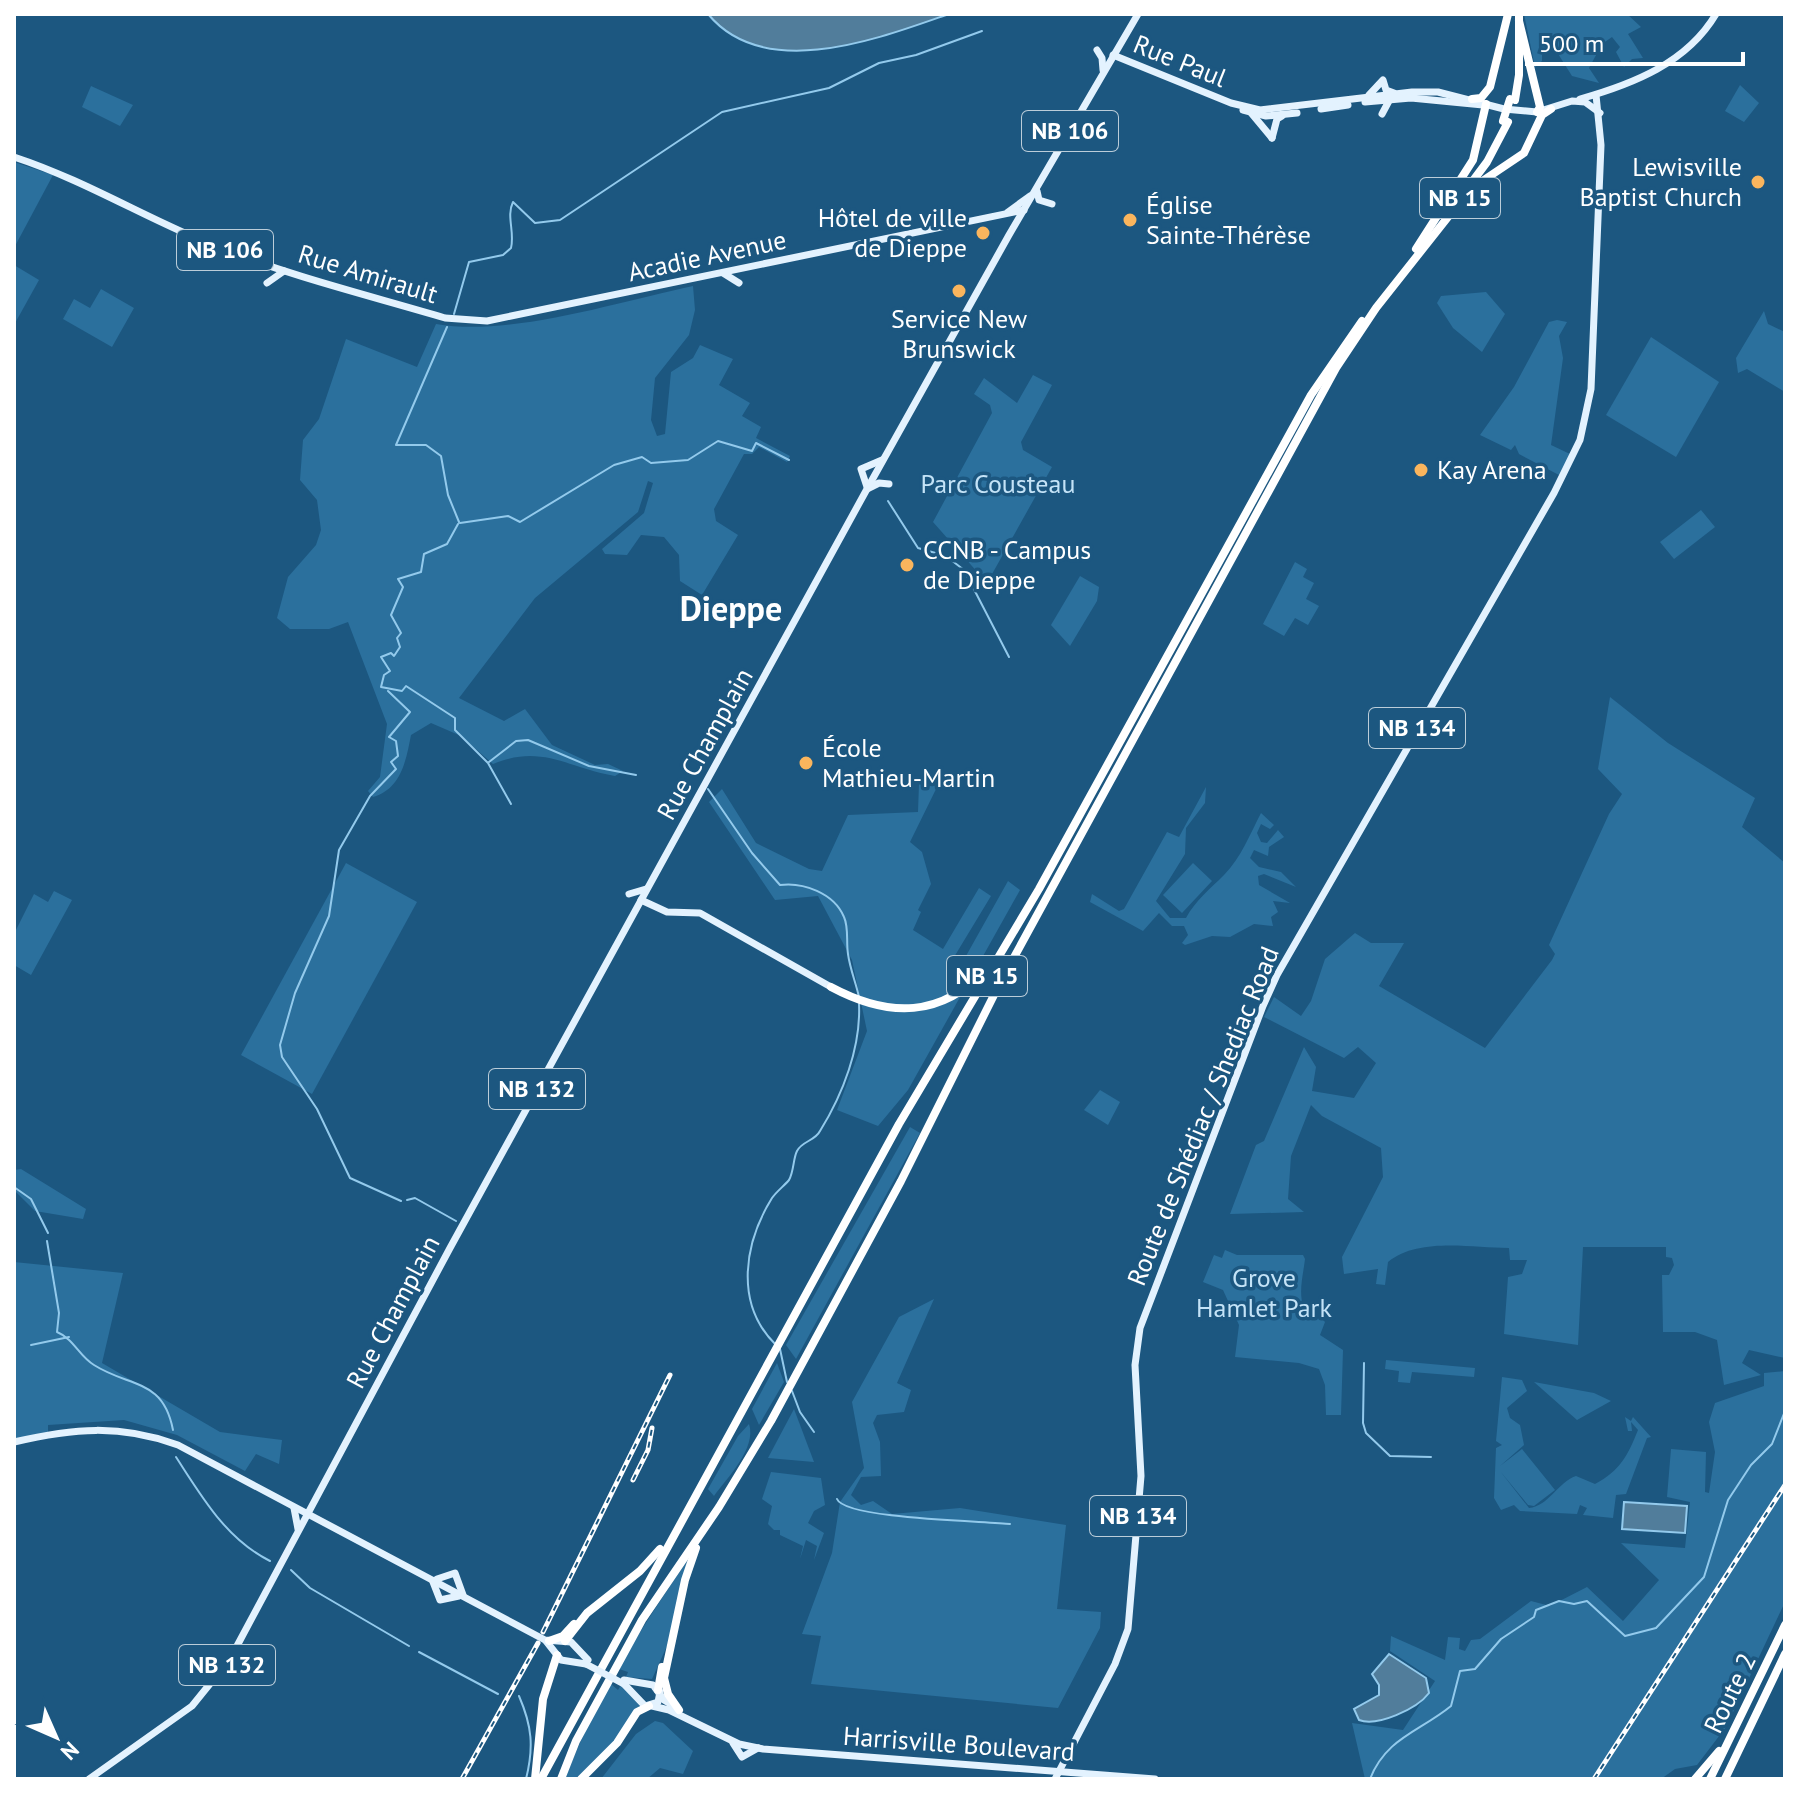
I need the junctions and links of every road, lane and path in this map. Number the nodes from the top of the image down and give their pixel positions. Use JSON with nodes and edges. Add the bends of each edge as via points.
{"nodes":[{"id":1,"x":1138,"y":14,"type":"edge"},
{"id":2,"x":1510,"y":14,"type":"edge"},
{"id":3,"x":1716,"y":14,"type":"edge"},
{"id":4,"x":1519,"y":18,"type":"edge"},
{"id":5,"x":1097,"y":50,"type":"dead end"},
{"id":6,"x":1113,"y":55,"type":"junction"},
{"id":7,"x":1103,"y":73,"type":"junction"},
{"id":8,"x":1616,"y":87,"type":"junction"},
{"id":9,"x":1596,"y":95,"type":"junction"},
{"id":10,"x":1393,"y":96,"type":"junction"},
{"id":11,"x":1366,"y":99,"type":"junction"},
{"id":12,"x":1472,"y":99,"type":"junction"},
{"id":13,"x":1512,"y":99,"type":"junction"},
{"id":14,"x":1572,"y":101,"type":"junction"},
{"id":15,"x":1231,"y":103,"type":"junction"},
{"id":16,"x":1486,"y":104,"type":"junction"},
{"id":17,"x":1551,"y":109,"type":"junction"},
{"id":18,"x":1535,"y":110,"type":"junction"},
{"id":19,"x":1287,"y":112,"type":"junction"},
{"id":20,"x":1250,"y":113,"type":"junction"},
{"id":21,"x":1601,"y":115,"type":"junction"},
{"id":22,"x":1506,"y":122,"type":"junction"},
{"id":23,"x":14,"y":157,"type":"edge"},
{"id":24,"x":1037,"y":188,"type":"junction"},
{"id":25,"x":1052,"y":204,"type":"dead end"},
{"id":26,"x":1024,"y":210,"type":"junction"},
{"id":27,"x":1006,"y":214,"type":"junction"},
{"id":28,"x":1009,"y":235,"type":"junction"},
{"id":29,"x":1420,"y":243,"type":"junction"},
{"id":30,"x":263,"y":262,"type":"junction"},
{"id":31,"x":1406,"y":269,"type":"junction"},
{"id":32,"x":286,"y":270,"type":"junction"},
{"id":33,"x":721,"y":273,"type":"junction"},
{"id":34,"x":739,"y":283,"type":"dead end"},
{"id":35,"x":445,"y":318,"type":"joint"},
{"id":36,"x":885,"y":458,"type":"junction"},
{"id":37,"x":889,"y":484,"type":"dead end"},
{"id":38,"x":867,"y":489,"type":"junction"},
{"id":39,"x":650,"y":884,"type":"junction"},
{"id":40,"x":629,"y":894,"type":"dead end"},
{"id":41,"x":641,"y":900,"type":"junction"},
{"id":42,"x":658,"y":910,"type":"junction"},
{"id":43,"x":630,"y":920,"type":"junction"},
{"id":44,"x":1004,"y":948,"type":"junction"},
{"id":45,"x":831,"y":987,"type":"joint"},
{"id":46,"x":14,"y":1442,"type":"edge"},
{"id":47,"x":699,"y":1487,"type":"junction"},
{"id":48,"x":317,"y":1498,"type":"junction"},
{"id":49,"x":296,"y":1507,"type":"junction"},
{"id":50,"x":719,"y":1507,"type":"junction"},
{"id":51,"x":308,"y":1513,"type":"junction"},
{"id":52,"x":327,"y":1523,"type":"junction"},
{"id":53,"x":297,"y":1533,"type":"junction"},
{"id":54,"x":431,"y":1579,"type":"junction"},
{"id":55,"x":465,"y":1597,"type":"junction"},
{"id":56,"x":587,"y":1613,"type":"junction"},
{"id":57,"x":1785,"y":1625,"type":"edge"},
{"id":58,"x":547,"y":1641,"type":"junction"},
{"id":59,"x":565,"y":1641,"type":"junction"},
{"id":60,"x":670,"y":1650,"type":"junction"},
{"id":61,"x":1785,"y":1654,"type":"edge"},
{"id":62,"x":557,"y":1655,"type":"junction"},
{"id":63,"x":587,"y":1662,"type":"junction"},
{"id":64,"x":623,"y":1682,"type":"junction"},
{"id":65,"x":659,"y":1691,"type":"junction"},
{"id":66,"x":650,"y":1706,"type":"junction"},
{"id":67,"x":679,"y":1710,"type":"junction"},
{"id":68,"x":1735,"y":1727,"type":"junction"},
{"id":69,"x":730,"y":1740,"type":"junction"},
{"id":70,"x":746,"y":1745,"type":"junction"},
{"id":71,"x":760,"y":1748,"type":"junction"},
{"id":72,"x":1068,"y":1753,"type":"junction"},
{"id":73,"x":1034,"y":1769,"type":"junction"},
{"id":74,"x":1084,"y":1774,"type":"junction"},
{"id":75,"x":1056,"y":1777,"type":"edge"},
{"id":76,"x":89,"y":1779,"type":"edge"},
{"id":77,"x":535,"y":1779,"type":"edge"},
{"id":78,"x":541,"y":1779,"type":"edge"},
{"id":79,"x":561,"y":1779,"type":"edge"},
{"id":80,"x":581,"y":1779,"type":"edge"},
{"id":81,"x":1155,"y":1779,"type":"edge"},
{"id":82,"x":1695,"y":1779,"type":"edge"},
{"id":83,"x":1710,"y":1779,"type":"edge"},
{"id":84,"x":1727,"y":1779,"type":"edge"}],
"edges":[{"from":1,"to":6,"type":"main road","name":"Rue Champlain","number":"NB 106"},
{"from":2,"to":12,"type":"highway","via":[[1490,87],[1481,98]]},
{"from":2,"to":13,"type":"highway","number":"NB 15","via":[[1515,51]]},
{"from":3,"to":8,"type":"main road","via":[[1704,35],[1683,54]]},
{"from":4,"to":13,"type":"highway","number":"NB 15"},
{"from":4,"to":18,"type":"highway"},
{"from":5,"to":7,"type":"main road"},
{"from":6,"to":7,"type":"main road","name":"Rue Champlain","number":"NB 106"},
{"from":6,"to":15,"type":"main road","name":"Rue Paul"},
{"from":7,"to":24,"type":"main road","name":"Rue Champlain","number":"NB 106"},
{"from":8,"to":9,"type":"main road"},
{"from":8,"to":21,"type":"main road","via":[[1603,96]]},
{"from":9,"to":14,"type":"main road"},
{"from":9,"to":21,"type":"main road","name":"Route de Shédiac / Shediac Road","number":"NB 134"},
{"from":10,"to":11,"type":"main road"},
{"from":10,"to":11,"type":"main road","via":[[1382,114]]},
{"from":10,"to":11,"type":"main road","via":[[1383,80]]},
{"from":10,"to":12,"type":"main road","via":[[1438,92]]},
{"from":10,"to":16,"type":"main road"},
{"from":11,"to":19,"type":"main road"},
{"from":12,"to":16,"type":"main road"},
{"from":13,"to":22,"type":"highway","number":"NB 15","bridge":true},
{"from":14,"to":17,"type":"main road"},
{"from":14,"to":18,"type":"main road"},
{"from":14,"to":21,"type":"main road","via":[[1590,103]]},
{"from":15,"to":19,"type":"main road"},
{"from":15,"to":20,"type":"main road"},
{"from":16,"to":18,"type":"main road"},
{"from":16,"to":29,"type":"highway","via":[[1473,160]]},
{"from":17,"to":18,"type":"main road"},
{"from":17,"to":31,"type":"highway","via":[[1542,115],[1524,153],[1475,186]]},
{"from":19,"to":20,"type":"main road"},
{"from":19,"to":20,"type":"main road","via":[[1277,119],[1272,138]]},
{"from":21,"to":72,"type":"main road","name":"Route de Shédiac / Shediac Road","number":"NB 134","via":[[1591,389],[1580,440],[1263,1006],[1140,1328],[1135,1365],[1142,1456],[1130,1617],[1119,1657]]},
{"from":22,"to":29,"type":"highway","number":"NB 15"},
{"from":22,"to":31,"type":"highway","number":"NB 15","via":[[1487,162]]},
{"from":23,"to":30,"type":"main road","name":"Rue Amirault","number":"NB 106"},
{"from":24,"to":25,"type":"main road","via":[[1039,200]]},
{"from":24,"to":26,"type":"main road","name":"Rue Champlain","number":"NB 106"},
{"from":24,"to":27,"type":"main road"},
{"from":26,"to":27,"type":"main road","name":"Acadie Avenue","number":"NB 106"},
{"from":26,"to":28,"type":"main road","name":"Rue Champlain","number":"NB 132"},
{"from":27,"to":28,"type":"main road","via":[[1013,221]]},
{"from":27,"to":33,"type":"main road","name":"Acadie Avenue","number":"NB 106"},
{"from":28,"to":36,"type":"main road","name":"Rue Champlain","number":"NB 132"},
{"from":29,"to":44,"type":"highway","number":"NB 15","via":[[1311,395]]},
{"from":30,"to":32,"type":"main road","name":"Rue Amirault","number":"NB 106"},
{"from":30,"to":32,"type":"main road","via":[[270,271],[267,283]]},
{"from":31,"to":50,"type":"highway","number":"NB 15","via":[[1336,368],[1000,983],[867,1245]]},
{"from":32,"to":35,"type":"main road","name":"Rue Amirault","number":"NB 106"},
{"from":33,"to":34,"type":"main road"},
{"from":33,"to":35,"type":"main road","name":"Acadie Avenue","number":"NB 106","via":[[487,321]]},
{"from":36,"to":38,"type":"main road","name":"Rue Champlain","number":"NB 132"},
{"from":36,"to":38,"type":"main road","via":[[861,469]]},
{"from":37,"to":38,"type":"main road"},
{"from":38,"to":39,"type":"main road","name":"Rue Champlain","number":"NB 132"},
{"from":39,"to":40,"type":"main road","via":[[642,893]]},
{"from":39,"to":41,"type":"main road","name":"Rue Champlain","number":"NB 132"},
{"from":39,"to":42,"type":"main road"},
{"from":41,"to":42,"type":"main road"},
{"from":41,"to":43,"type":"main road","name":"Rue Champlain","number":"NB 132"},
{"from":42,"to":43,"type":"main road","via":[[642,911]]},
{"from":42,"to":45,"type":"main road","via":[[700,913]]},
{"from":43,"to":48,"type":"main road","name":"Rue Champlain","number":"NB 132"},
{"from":44,"to":45,"type":"highway","via":[[959,993],[918,1008],[876,1007]]},
{"from":44,"to":47,"type":"highway","number":"NB 15","via":[[899,1124]]},
{"from":46,"to":49,"type":"main road","via":[[67,1430],[120,1429],[178,1445]]},
{"from":47,"to":56,"type":"highway","via":[[653,1558]]},
{"from":47,"to":78,"type":"highway","number":"NB 15"},
{"from":48,"to":49,"type":"main road"},
{"from":48,"to":51,"type":"main road","number":"NB 132"},
{"from":48,"to":52,"type":"main road","via":[[318,1513]]},
{"from":49,"to":51,"type":"main road"},
{"from":49,"to":53,"type":"main road"},
{"from":50,"to":60,"type":"highway","via":[[687,1571]]},
{"from":50,"to":79,"type":"highway","number":"NB 15","via":[[642,1620]]},
{"from":51,"to":52,"type":"main road"},
{"from":51,"to":53,"type":"main road","number":"NB 132"},
{"from":52,"to":53,"type":"main road","via":[[310,1524]]},
{"from":52,"to":54,"type":"main road"},
{"from":53,"to":76,"type":"main road","number":"NB 132","via":[[230,1659],[207,1691]]},
{"from":54,"to":55,"type":"main road"},
{"from":54,"to":55,"type":"main road","via":[[440,1600]]},
{"from":54,"to":55,"type":"main road","via":[[455,1573]]},
{"from":55,"to":58,"type":"main road"},
{"from":56,"to":58,"type":"highway","via":[[563,1636]]},
{"from":56,"to":59,"type":"highway"},
{"from":57,"to":68,"type":"highway","name":"Route 2"},
{"from":58,"to":59,"type":"main road"},
{"from":58,"to":62,"type":"main road"},
{"from":59,"to":62,"type":"main road","via":[[558,1645]]},
{"from":59,"to":63,"type":"main road"},
{"from":60,"to":65,"type":"highway","via":[[659,1675]]},
{"from":60,"to":67,"type":"highway","via":[[665,1686]]},
{"from":61,"to":84,"type":"highway","name":"Route 2"},
{"from":62,"to":63,"type":"main road","via":[[564,1661]]},
{"from":62,"to":77,"type":"highway","via":[[543,1699]]},
{"from":63,"to":64,"type":"main road","bridge":true},
{"from":64,"to":65,"type":"main road","via":[[653,1685]]},
{"from":64,"to":66,"type":"main road"},
{"from":65,"to":66,"type":"main road","via":[[659,1700]]},
{"from":65,"to":67,"type":"main road"},
{"from":66,"to":69,"type":"main road"},
{"from":66,"to":80,"type":"highway","via":[[637,1712],[617,1743]]},
{"from":67,"to":70,"type":"main road"},
{"from":68,"to":82,"type":"highway"},
{"from":68,"to":83,"type":"highway","name":"Route 2"},
{"from":69,"to":70,"type":"main road"},
{"from":69,"to":71,"type":"main road","via":[[742,1757]]},
{"from":70,"to":71,"type":"main road"},
{"from":71,"to":73,"type":"main road","name":"Harrisville Boulevard"},
{"from":72,"to":73,"type":"main road","via":[[1057,1766]]},
{"from":72,"to":74,"type":"main road","via":[[1069,1766]]},
{"from":72,"to":75,"type":"main road","name":"Route de Shédiac / Shediac Road","number":"NB 134"},
{"from":73,"to":75,"type":"main road"},
{"from":74,"to":75,"type":"main road","name":"Harrisville Boulevard"},
{"from":74,"to":81,"type":"main road","name":"Harrisville Boulevard"}]}
